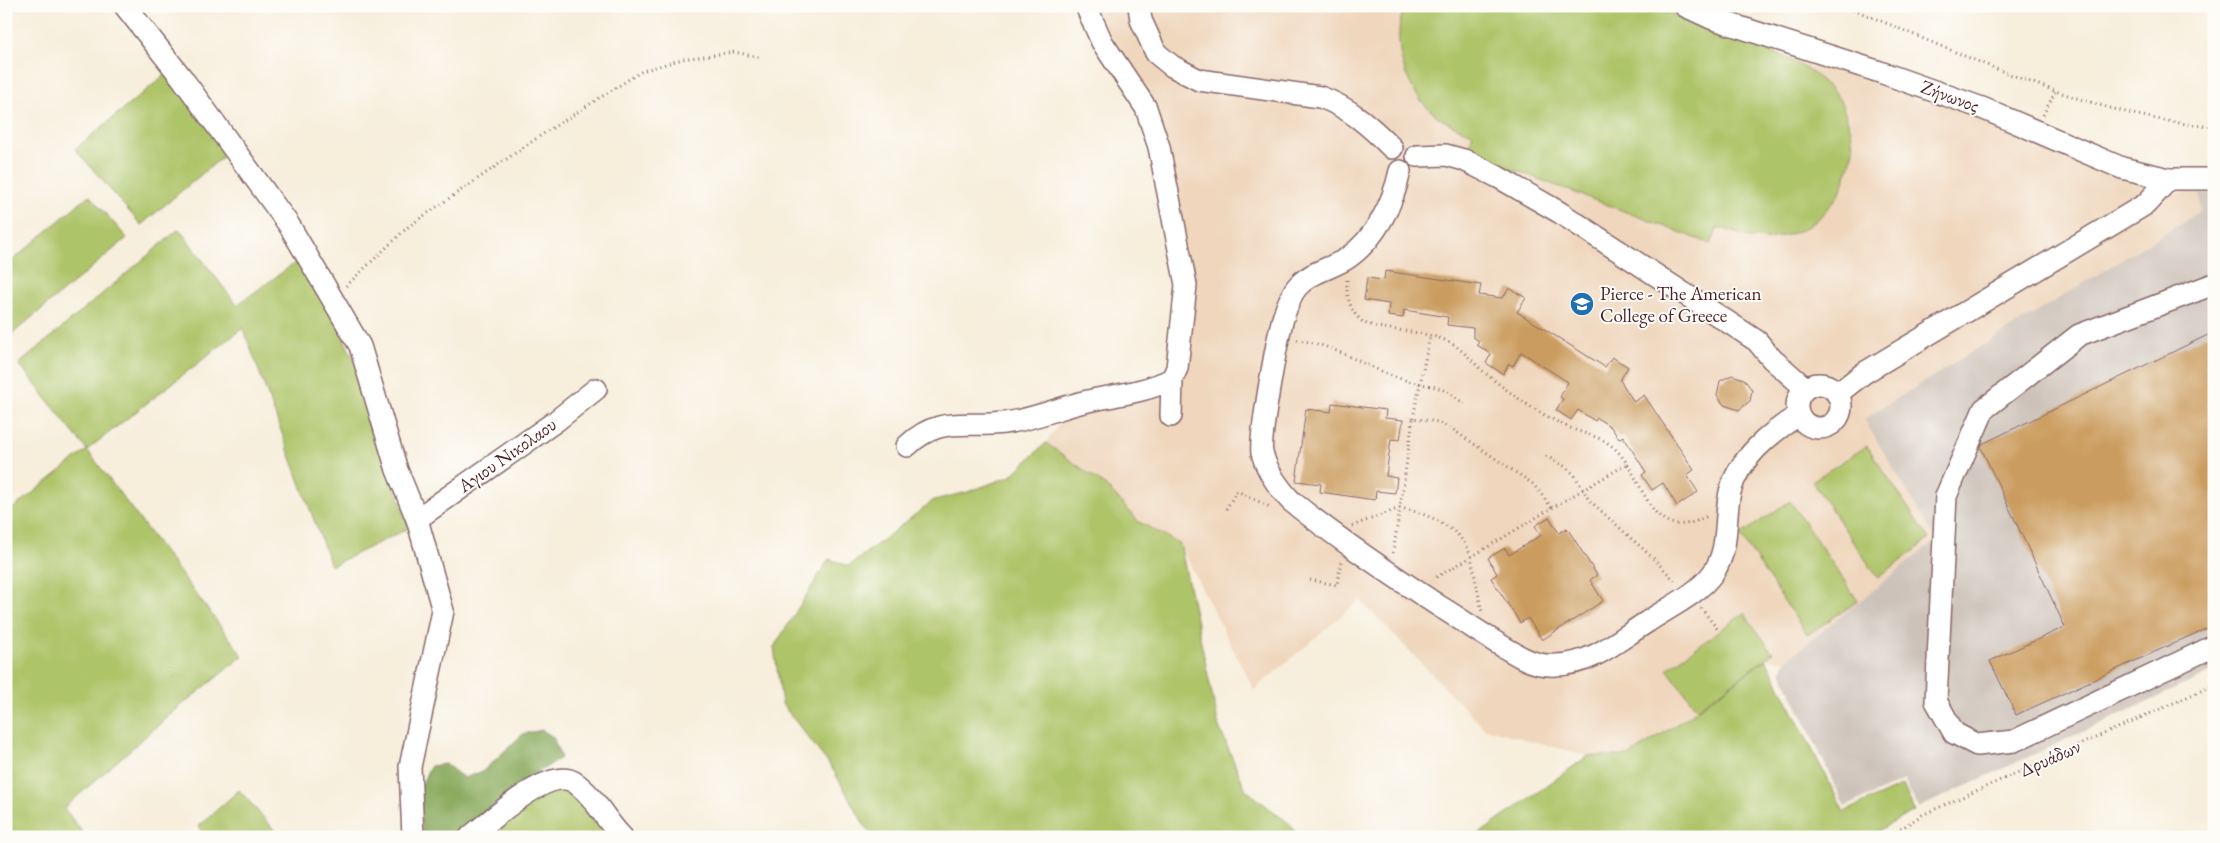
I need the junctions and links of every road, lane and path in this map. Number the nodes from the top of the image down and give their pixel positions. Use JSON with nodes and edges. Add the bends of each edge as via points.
{"nodes":[{"id":1,"x":125,"y":6,"type":"edge"},
{"id":2,"x":1086,"y":6,"type":"edge"},
{"id":3,"x":1139,"y":6,"type":"edge"},
{"id":4,"x":1685,"y":6,"type":"edge"},
{"id":5,"x":1844,"y":6,"type":"edge"},
{"id":6,"x":759,"y":58,"type":"dead end"},
{"id":7,"x":2056,"y":92,"type":"junction"},
{"id":8,"x":2214,"y":127,"type":"edge"},
{"id":9,"x":2034,"y":131,"type":"junction"},
{"id":10,"x":1392,"y":148,"type":"junction"},
{"id":11,"x":1417,"y":156,"type":"junction"},
{"id":12,"x":1400,"y":171,"type":"junction"},
{"id":13,"x":2169,"y":179,"type":"junction"},
{"id":14,"x":2214,"y":179,"type":"edge"},
{"id":15,"x":1355,"y":251,"type":"junction"},
{"id":16,"x":2214,"y":284,"type":"edge"},
{"id":17,"x":333,"y":299,"type":"junction"},
{"id":18,"x":1430,"y":336,"type":"junction"},
{"id":19,"x":1279,"y":339,"type":"junction"},
{"id":20,"x":1172,"y":379,"type":"junction"},
{"id":21,"x":1420,"y":384,"type":"junction"},
{"id":22,"x":1805,"y":388,"type":"junction"},
{"id":23,"x":596,"y":389,"type":"dead end"},
{"id":24,"x":1837,"y":394,"type":"junction"},
{"id":25,"x":1464,"y":404,"type":"dead end"},
{"id":26,"x":1799,"y":415,"type":"junction"},
{"id":27,"x":1171,"y":416,"type":"dead end"},
{"id":28,"x":1413,"y":418,"type":"junction"},
{"id":29,"x":907,"y":446,"type":"dead end"},
{"id":30,"x":1546,"y":456,"type":"dead end"},
{"id":31,"x":1627,"y":464,"type":"junction"},
{"id":32,"x":1583,"y":490,"type":"junction"},
{"id":33,"x":1729,"y":504,"type":"junction"},
{"id":34,"x":1272,"y":508,"type":"dead end"},
{"id":35,"x":1400,"y":508,"type":"junction"},
{"id":36,"x":1552,"y":508,"type":"junction"},
{"id":37,"x":1226,"y":509,"type":"dead end"},
{"id":38,"x":417,"y":518,"type":"junction"},
{"id":39,"x":1333,"y":533,"type":"junction"},
{"id":40,"x":1343,"y":554,"type":"dead end"},
{"id":41,"x":1471,"y":557,"type":"junction"},
{"id":42,"x":1390,"y":572,"type":"junction"},
{"id":43,"x":1310,"y":580,"type":"dead end"},
{"id":44,"x":1415,"y":590,"type":"junction"},
{"id":45,"x":1688,"y":596,"type":"junction"},
{"id":46,"x":1719,"y":632,"type":"dead end"},
{"id":47,"x":1486,"y":636,"type":"junction"},
{"id":48,"x":2214,"y":646,"type":"edge"},
{"id":49,"x":2214,"y":685,"type":"edge"},
{"id":50,"x":413,"y":837,"type":"edge"},
{"id":51,"x":470,"y":837,"type":"edge"},
{"id":52,"x":622,"y":837,"type":"edge"},
{"id":53,"x":1888,"y":837,"type":"edge"}],
"edges":[{"from":1,"to":17,"type":"street","via":[[289,225]]},
{"from":2,"to":20,"type":"street","via":[[1102,42],[1146,108],[1159,147],[1186,285],[1177,368]]},
{"from":3,"to":10,"type":"street","via":[[1152,46],[1172,66],[1199,80],[1320,97],[1338,103]]},
{"from":4,"to":9,"type":"street","name":"Ζήνωνος","via":[[1711,18],[1982,108]]},
{"from":5,"to":7,"type":"path"},
{"from":6,"to":17,"type":"path","via":[[734,52],[683,59],[642,71],[409,226]]},
{"from":7,"to":8,"type":"path","via":[[2188,125]]},
{"from":7,"to":9,"type":"path"},
{"from":9,"to":13,"type":"street","name":"Ζήνωνος","via":[[2122,168]]},
{"from":10,"to":11,"type":"street","via":[[1397,144],[1407,144],[1415,149]]},
{"from":10,"to":12,"type":"street","via":[[1390,160]]},
{"from":11,"to":12,"type":"street","via":[[1414,167]]},
{"from":11,"to":22,"type":"street","via":[[1446,155],[1464,160],[1559,212],[1757,341]]},
{"from":12,"to":15,"type":"street","via":[[1395,192],[1383,216],[1366,242]]},
{"from":13,"to":14,"type":"street","name":"Ζήνωνος"},
{"from":13,"to":24,"type":"street","via":[[2140,209],[1864,373]]},
{"from":15,"to":18,"type":"path","via":[[1348,272],[1346,294],[1356,316],[1376,327]]},
{"from":15,"to":19,"type":"street","via":[[1296,288],[1284,315]]},
{"from":16,"to":48,"type":"street","via":[[2079,335],[1984,409],[1946,496],[1936,701],[1954,733],[1977,745],[2014,740]]},
{"from":17,"to":38,"type":"street","via":[[360,346],[397,470]]},
{"from":18,"to":21,"type":"path"},
{"from":18,"to":31,"type":"path","via":[[1448,341],[1504,388],[1538,411],[1613,446]]},
{"from":19,"to":21,"type":"path","via":[[1316,342]]},
{"from":19,"to":39,"type":"street","via":[[1262,451],[1280,489]]},
{"from":20,"to":27,"type":"street"},
{"from":20,"to":29,"type":"street","via":[[1144,390],[1087,401],[1004,424],[952,423],[934,428]]},
{"from":21,"to":25,"type":"path","via":[[1445,389]]},
{"from":21,"to":28,"type":"path"},
{"from":22,"to":24,"type":"street","via":[[1819,384],[1832,388]]},
{"from":22,"to":26,"type":"street","via":[[1798,400]]},
{"from":23,"to":38,"type":"street","name":"Αγιου Νικολαου","via":[[556,422]]},
{"from":24,"to":26,"type":"street","via":[[1840,414],[1830,425],[1809,425]]},
{"from":26,"to":33,"type":"street","via":[[1779,428],[1752,454],[1739,471],[1730,492]]},
{"from":28,"to":35,"type":"path"},
{"from":28,"to":36,"type":"path","via":[[1438,422],[1452,429],[1533,484]]},
{"from":30,"to":32,"type":"path","via":[[1574,474]]},
{"from":31,"to":32,"type":"path"},
{"from":31,"to":33,"type":"path","via":[[1651,506],[1671,524],[1683,526],[1697,522]]},
{"from":32,"to":36,"type":"path"},
{"from":32,"to":45,"type":"path","via":[[1588,500],[1653,558]]},
{"from":33,"to":45,"type":"street","via":[[1725,546],[1720,560],[1714,573]]},
{"from":34,"to":37,"type":"path","via":[[1237,491]]},
{"from":35,"to":39,"type":"path"},
{"from":35,"to":41,"type":"path","via":[[1422,512],[1459,536]]},
{"from":35,"to":42,"type":"path"},
{"from":36,"to":41,"type":"path"},
{"from":38,"to":50,"type":"street","via":[[443,611],[410,766]]},
{"from":39,"to":42,"type":"street"},
{"from":40,"to":43,"type":"path","via":[[1337,585]]},
{"from":41,"to":44,"type":"path"},
{"from":41,"to":47,"type":"path"},
{"from":42,"to":44,"type":"street"},
{"from":44,"to":47,"type":"street"},
{"from":45,"to":46,"type":"path"},
{"from":45,"to":47,"type":"street","via":[[1593,658],[1568,664],[1532,661]]},
{"from":49,"to":53,"type":"path","name":"Δρυάδων","via":[[1922,815]]},
{"from":51,"to":52,"type":"street","via":[[544,783],[562,778],[575,782]]}]}
